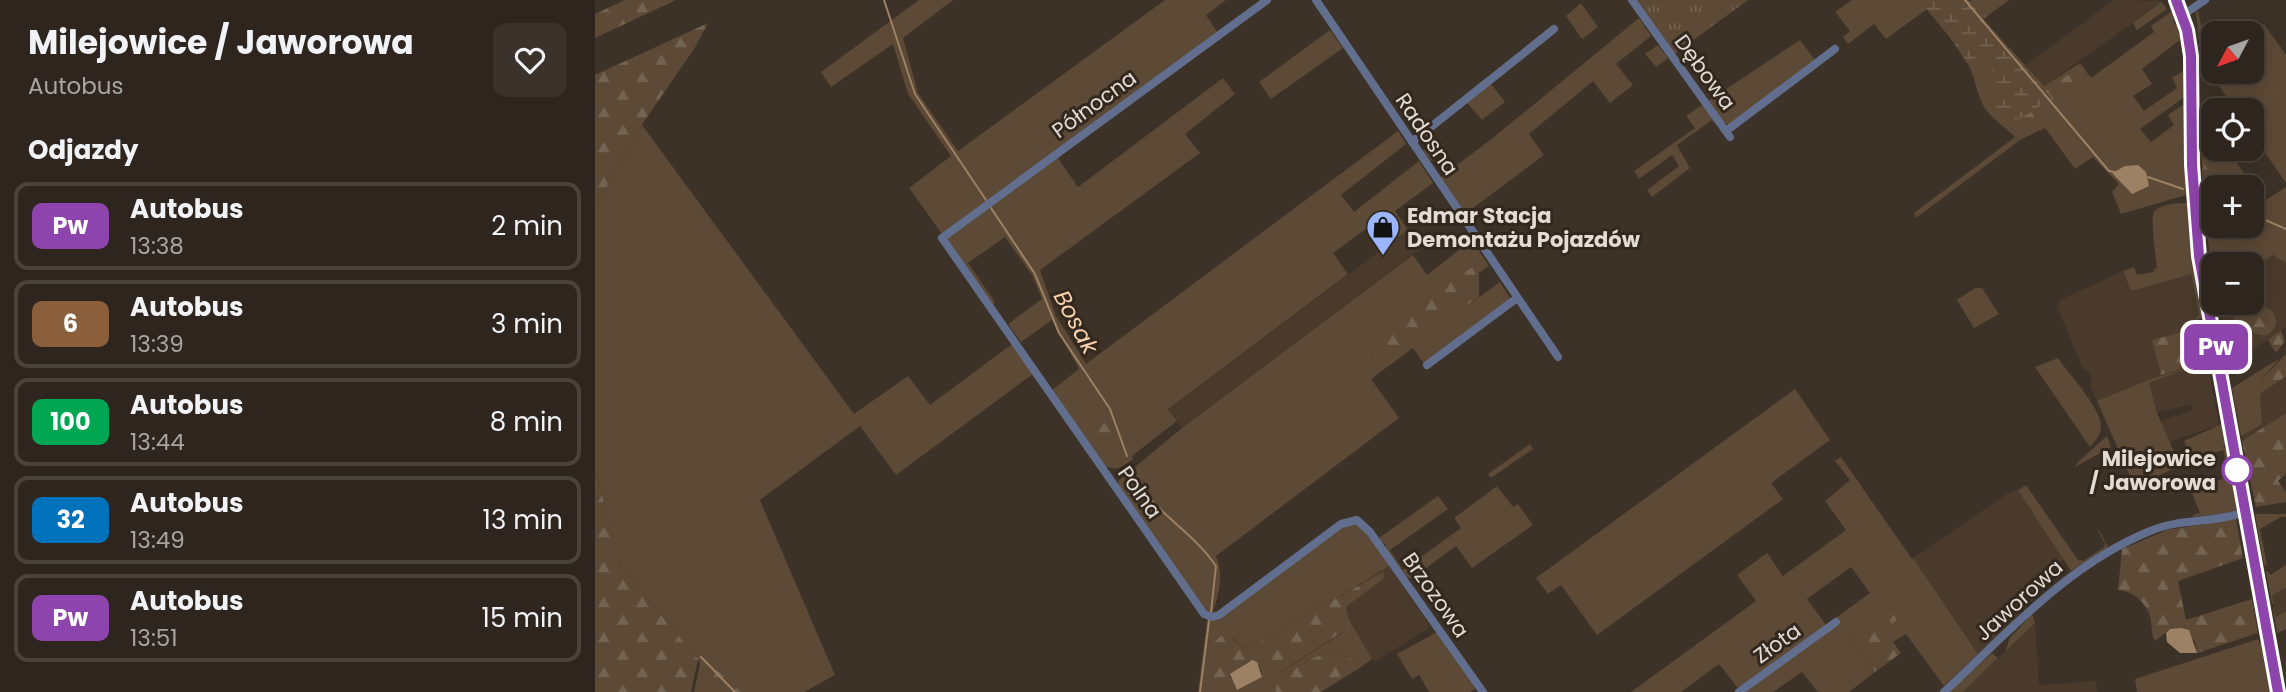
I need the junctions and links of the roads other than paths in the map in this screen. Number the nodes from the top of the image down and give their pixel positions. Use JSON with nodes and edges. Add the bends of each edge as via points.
{"nodes":[{"id":1,"x":1267,"y":0,"type":"edge"},
{"id":2,"x":1316,"y":0,"type":"edge"},
{"id":3,"x":1632,"y":0,"type":"edge"},
{"id":4,"x":2176,"y":0,"type":"edge"},
{"id":5,"x":2205,"y":0,"type":"edge"},
{"id":6,"x":2183,"y":15,"type":"junction"},
{"id":7,"x":1554,"y":29,"type":"dead end"},
{"id":8,"x":1835,"y":49,"type":"dead end"},
{"id":9,"x":1412,"y":142,"type":"junction"},
{"id":10,"x":942,"y":238,"type":"joint"},
{"id":11,"x":1517,"y":298,"type":"junction"},
{"id":12,"x":1558,"y":356,"type":"dead end"},
{"id":13,"x":1427,"y":365,"type":"dead end"},
{"id":14,"x":2245,"y":512,"type":"junction"},
{"id":15,"x":1357,"y":520,"type":"joint"},
{"id":16,"x":1836,"y":622,"type":"dead end"},
{"id":17,"x":1482,"y":692,"type":"edge"},
{"id":18,"x":1739,"y":692,"type":"edge"},
{"id":19,"x":1944,"y":692,"type":"edge"},
{"id":20,"x":2278,"y":692,"type":"edge"}],
"edges":[{"from":1,"to":10,"type":"street","name":"Północna"},
{"from":2,"to":9,"type":"street","name":"Radosna"},
{"from":3,"to":8,"type":"street","name":"Dębowa","via":[[1728,134]]},
{"from":4,"to":6,"type":"main road"},
{"from":5,"to":6,"type":"street"},
{"from":6,"to":14,"type":"main road","via":[[2191,56],[2198,247]]},
{"from":7,"to":9,"type":"street"},
{"from":9,"to":11,"type":"street","name":"Radosna"},
{"from":10,"to":15,"type":"street","name":"Polna","via":[[1204,614],[1219,615],[1342,524]]},
{"from":11,"to":12,"type":"street","name":"Radosna"},
{"from":11,"to":13,"type":"street"},
{"from":14,"to":19,"type":"street","name":"Jaworowa","via":[[2180,522],[2111,550],[2054,588]]},
{"from":14,"to":20,"type":"main road"},
{"from":15,"to":17,"type":"street","name":"Brzozowa"},
{"from":16,"to":18,"type":"street","name":"Złota"}]}
